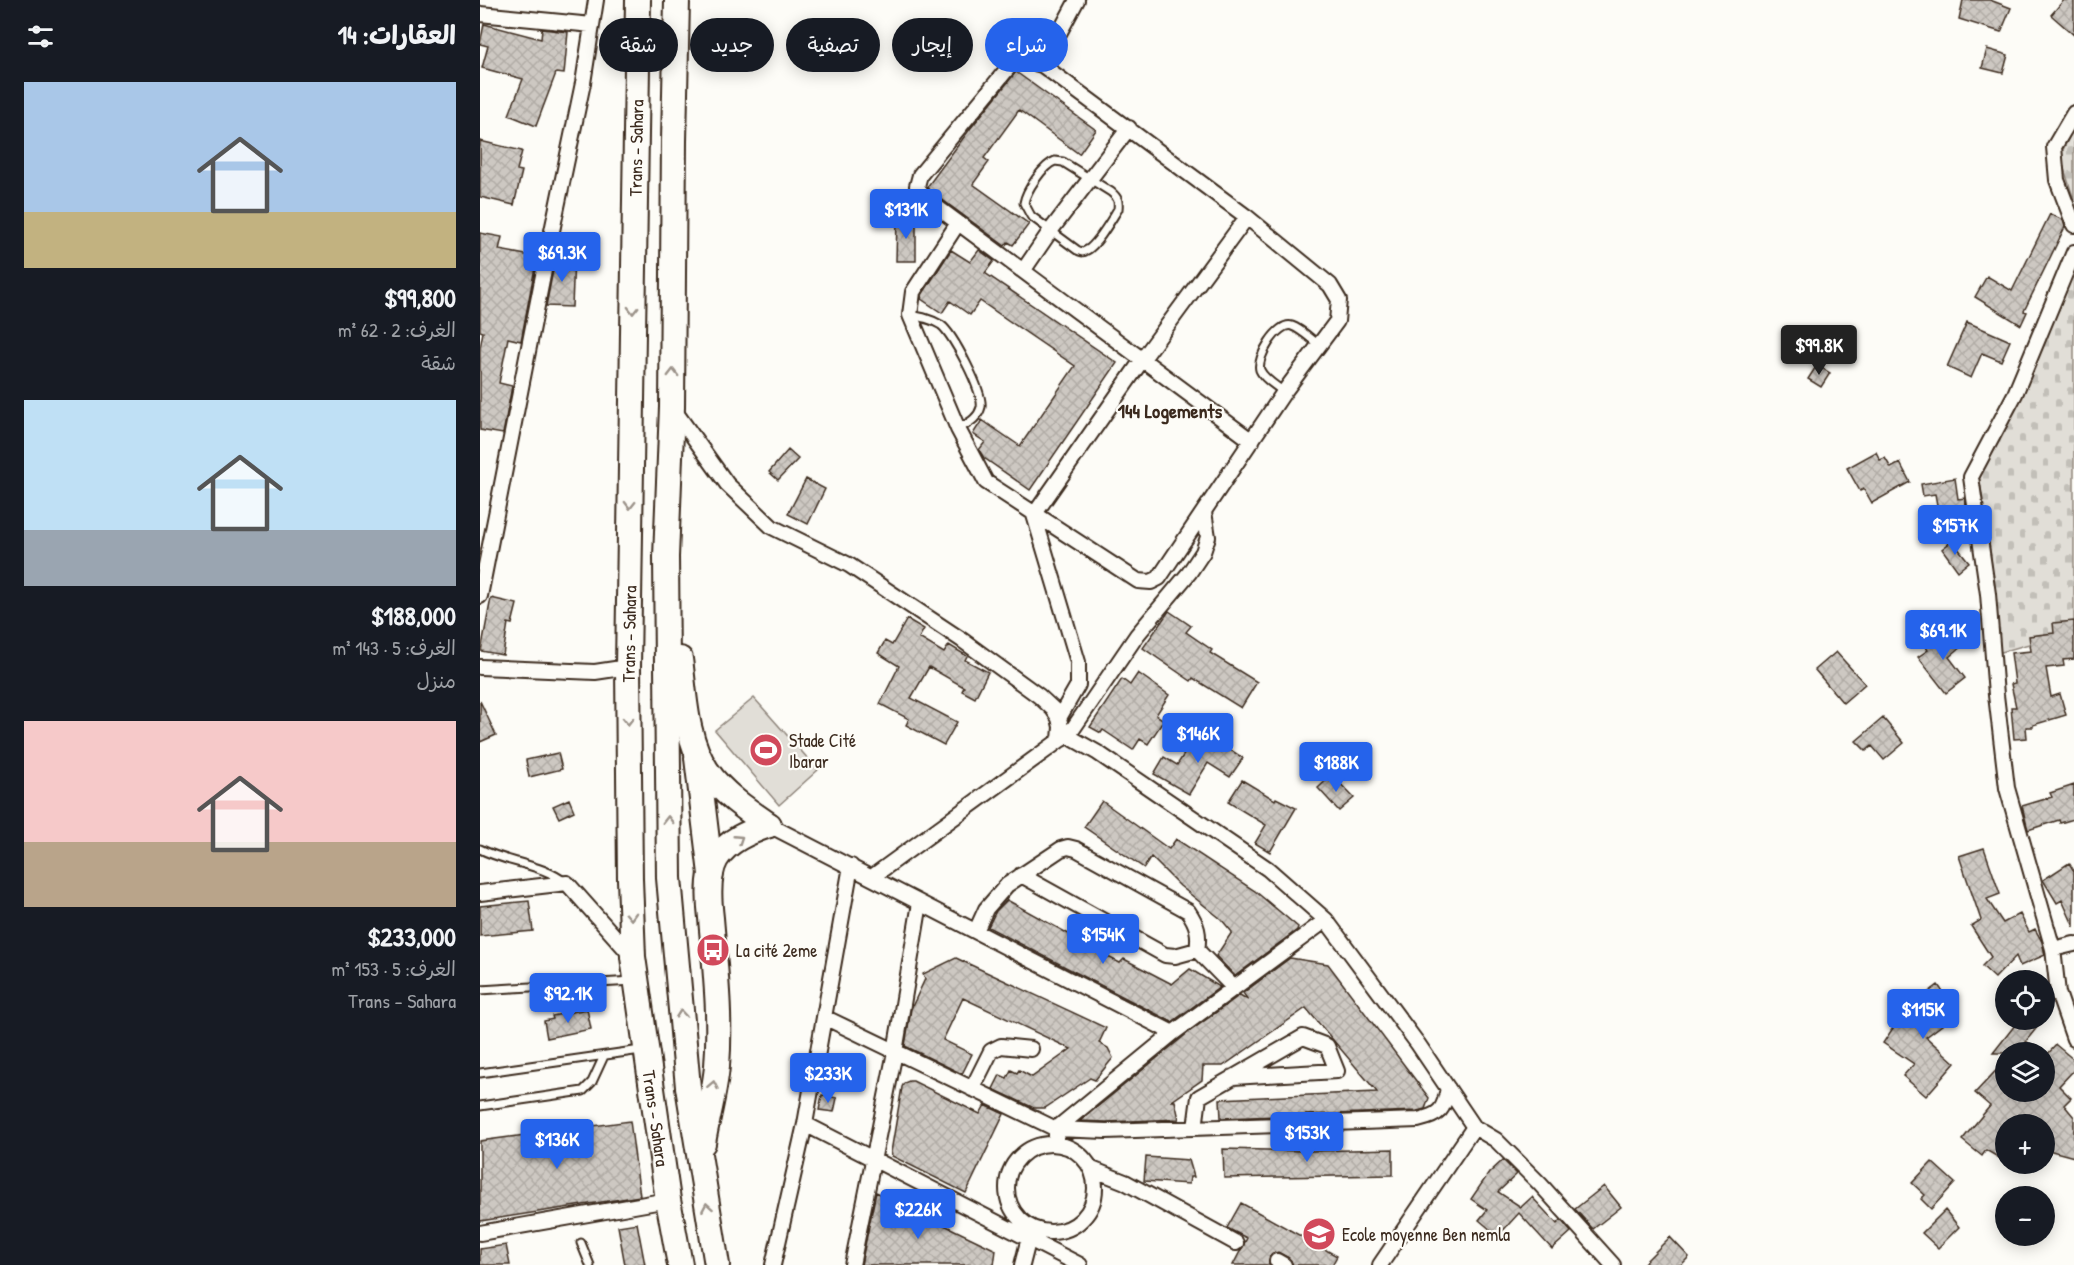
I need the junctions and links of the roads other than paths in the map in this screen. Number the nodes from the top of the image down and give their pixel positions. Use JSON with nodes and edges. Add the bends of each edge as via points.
{"nodes":[{"id":1,"x":597,"y":0,"type":"edge"},
{"id":2,"x":638,"y":0,"type":"edge"},
{"id":3,"x":677,"y":0,"type":"edge"},
{"id":4,"x":1077,"y":0,"type":"edge"},
{"id":5,"x":480,"y":14,"type":"edge"},
{"id":6,"x":1067,"y":18,"type":"edge"},
{"id":7,"x":592,"y":25,"type":"junction"},
{"id":8,"x":1005,"y":72,"type":"edge"},
{"id":9,"x":1052,"y":72,"type":"edge"},
{"id":10,"x":2074,"y":113,"type":"edge"},
{"id":11,"x":1129,"y":128,"type":"junction"},
{"id":12,"x":1089,"y":179,"type":"junction"},
{"id":13,"x":1247,"y":216,"type":"junction"},
{"id":14,"x":958,"y":223,"type":"junction"},
{"id":15,"x":2074,"y":225,"type":"edge"},
{"id":16,"x":1051,"y":230,"type":"junction"},
{"id":17,"x":2074,"y":252,"type":"edge"},
{"id":18,"x":1023,"y":271,"type":"junction"},
{"id":19,"x":910,"y":315,"type":"junction"},
{"id":20,"x":1319,"y":345,"type":"junction"},
{"id":21,"x":1142,"y":360,"type":"junction"},
{"id":22,"x":1284,"y":392,"type":"junction"},
{"id":23,"x":672,"y":407,"type":"junction"},
{"id":24,"x":958,"y":429,"type":"junction"},
{"id":25,"x":1252,"y":441,"type":"junction"},
{"id":26,"x":1204,"y":512,"type":"junction"},
{"id":27,"x":1034,"y":515,"type":"junction"},
{"id":28,"x":666,"y":557,"type":"junction"},
{"id":29,"x":480,"y":596,"type":"edge"},
{"id":30,"x":480,"y":667,"type":"edge"},
{"id":31,"x":628,"y":667,"type":"junction"},
{"id":32,"x":1059,"y":718,"type":"junction"},
{"id":33,"x":1064,"y":738,"type":"junction"},
{"id":34,"x":696,"y":750,"type":"junction"},
{"id":35,"x":769,"y":825,"type":"junction"},
{"id":36,"x":480,"y":849,"type":"edge"},
{"id":37,"x":851,"y":866,"type":"junction"},
{"id":38,"x":711,"y":874,"type":"junction"},
{"id":39,"x":1021,"y":875,"type":"junction"},
{"id":40,"x":872,"y":877,"type":"junction"},
{"id":41,"x":567,"y":883,"type":"junction"},
{"id":42,"x":480,"y":894,"type":"edge"},
{"id":43,"x":920,"y":903,"type":"junction"},
{"id":44,"x":1326,"y":920,"type":"junction"},
{"id":45,"x":976,"y":931,"type":"junction"},
{"id":46,"x":2074,"y":944,"type":"edge"},
{"id":47,"x":2053,"y":949,"type":"junction"},
{"id":48,"x":1197,"y":950,"type":"junction"},
{"id":49,"x":635,"y":969,"type":"junction"},
{"id":50,"x":1234,"y":988,"type":"junction"},
{"id":51,"x":480,"y":990,"type":"edge"},
{"id":52,"x":824,"y":1017,"type":"junction"},
{"id":53,"x":1173,"y":1033,"type":"junction"},
{"id":54,"x":2074,"y":1039,"type":"edge"},
{"id":55,"x":646,"y":1049,"type":"junction"},
{"id":56,"x":1032,"y":1049,"type":"dead end"},
{"id":57,"x":895,"y":1052,"type":"junction"},
{"id":58,"x":604,"y":1056,"type":"junction"},
{"id":59,"x":480,"y":1073,"type":"edge"},
{"id":60,"x":1233,"y":1077,"type":"junction"},
{"id":61,"x":1448,"y":1088,"type":"junction"},
{"id":62,"x":972,"y":1089,"type":"junction"},
{"id":63,"x":480,"y":1106,"type":"edge"},
{"id":64,"x":805,"y":1124,"type":"junction"},
{"id":65,"x":1474,"y":1127,"type":"junction"},
{"id":66,"x":1195,"y":1128,"type":"junction"},
{"id":67,"x":1056,"y":1129,"type":"junction"},
{"id":68,"x":1056,"y":1144,"type":"junction"},
{"id":69,"x":873,"y":1160,"type":"junction"},
{"id":70,"x":700,"y":1163,"type":"junction"},
{"id":71,"x":1092,"y":1169,"type":"junction"},
{"id":72,"x":668,"y":1200,"type":"junction"},
{"id":73,"x":480,"y":1233,"type":"edge"},
{"id":74,"x":1030,"y":1233,"type":"junction"},
{"id":75,"x":581,"y":1243,"type":"dead end"},
{"id":76,"x":1236,"y":1243,"type":"dead end"},
{"id":77,"x":590,"y":1265,"type":"edge"},
{"id":78,"x":680,"y":1265,"type":"edge"},
{"id":79,"x":717,"y":1265,"type":"edge"},
{"id":80,"x":773,"y":1265,"type":"edge"},
{"id":81,"x":852,"y":1265,"type":"edge"},
{"id":82,"x":1022,"y":1265,"type":"edge"},
{"id":83,"x":1080,"y":1265,"type":"edge"},
{"id":84,"x":1380,"y":1265,"type":"edge"},
{"id":85,"x":1613,"y":1265,"type":"edge"}],
"edges":[{"from":1,"to":7,"type":"street"},
{"from":2,"to":31,"type":"highway","name":"Trans - Sahara","one_way":true},
{"from":23,"to":3,"type":"highway","name":"Trans - Sahara","one_way":true},
{"from":4,"to":6,"type":"street"},
{"from":5,"to":7,"type":"street"},
{"from":7,"to":29,"type":"street"},
{"from":8,"to":14,"type":"street","via":[[920,175],[916,186],[922,196]]},
{"from":9,"to":11,"type":"street"},
{"from":10,"to":15,"type":"street","via":[[2054,147],[2057,180]]},
{"from":11,"to":12,"type":"street"},
{"from":11,"to":13,"type":"street"},
{"from":12,"to":16,"type":"street"},
{"from":12,"to":16,"type":"lane","via":[[1063,162],[1048,163],[1025,195],[1024,203],[1031,216]]},
{"from":12,"to":16,"type":"lane","via":[[1112,192],[1119,203],[1093,244],[1082,252]]},
{"from":13,"to":20,"type":"street","via":[[1330,285],[1339,300],[1337,321]]},
{"from":13,"to":21,"type":"street"},
{"from":14,"to":18,"type":"street"},
{"from":14,"to":19,"type":"street","via":[[913,292]]},
{"from":16,"to":18,"type":"street"},
{"from":17,"to":47,"type":"street","via":[[2014,394],[1971,477],[1988,594],[2007,788]]},
{"from":18,"to":21,"type":"street"},
{"from":19,"to":24,"type":"street"},
{"from":19,"to":24,"type":"lane","via":[[932,320],[949,331],[981,394],[976,418]]},
{"from":20,"to":22,"type":"street"},
{"from":20,"to":22,"type":"lane","via":[[1293,326],[1280,327],[1259,363],[1264,376]]},
{"from":21,"to":25,"type":"street"},
{"from":21,"to":27,"type":"street"},
{"from":22,"to":25,"type":"street"},
{"from":23,"to":28,"type":"highway","name":"Trans - Sahara"},
{"from":23,"to":32,"type":"street","via":[[727,484],[772,527],[849,565],[884,588],[1039,696]]},
{"from":24,"to":27,"type":"street","via":[[986,482]]},
{"from":25,"to":26,"type":"street"},
{"from":26,"to":27,"type":"street","via":[[1166,569],[1151,582],[1138,581]]},
{"from":26,"to":33,"type":"street","via":[[1208,537],[1203,552],[1137,635]]},
{"from":27,"to":32,"type":"street","via":[[1078,662],[1078,686]]},
{"from":28,"to":34,"type":"highway","via":[[687,716]]},
{"from":70,"to":28,"type":"highway","name":"Trans - Sahara","one_way":true,"via":[[688,1088],[669,878]]},
{"from":30,"to":31,"type":"street","via":[[595,672]]},
{"from":31,"to":49,"type":"highway","name":"Trans - Sahara","one_way":true},
{"from":32,"to":33,"type":"street"},
{"from":33,"to":40,"type":"street"},
{"from":33,"to":44,"type":"street","via":[[1098,753],[1268,869]]},
{"from":34,"to":35,"type":"highway","via":[[707,771],[727,793]]},
{"from":34,"to":38,"type":"highway"},
{"from":35,"to":37,"type":"street"},
{"from":38,"to":35,"type":"highway","one_way":true,"via":[[716,860],[729,845],[744,834]]},
{"from":36,"to":41,"type":"lane","via":[[556,875]]},
{"from":37,"to":40,"type":"street"},
{"from":37,"to":52,"type":"street"},
{"from":70,"to":38,"type":"highway","one_way":true,"via":[[717,1069],[719,1035]]},
{"from":39,"to":45,"type":"street","via":[[986,909]]},
{"from":39,"to":48,"type":"street","via":[[1165,955]]},
{"from":39,"to":48,"type":"street","via":[[1060,849],[1076,849],[1188,910],[1196,923]]},
{"from":40,"to":43,"type":"street"},
{"from":41,"to":42,"type":"street"},
{"from":41,"to":49,"type":"street"},
{"from":43,"to":45,"type":"street"},
{"from":43,"to":57,"type":"street"},
{"from":44,"to":50,"type":"street"},
{"from":44,"to":61,"type":"street"},
{"from":45,"to":53,"type":"street"},
{"from":46,"to":47,"type":"street"},
{"from":47,"to":54,"type":"street","via":[[2058,993]]},
{"from":48,"to":50,"type":"street"},
{"from":49,"to":51,"type":"lane"},
{"from":49,"to":55,"type":"highway","name":"Trans - Sahara"},
{"from":50,"to":53,"type":"street"},
{"from":52,"to":57,"type":"street"},
{"from":52,"to":64,"type":"street"},
{"from":53,"to":67,"type":"street"},
{"from":55,"to":58,"type":"lane"},
{"from":55,"to":72,"type":"highway","name":"Trans - Sahara"},
{"from":56,"to":62,"type":"street","via":[[1001,1046],[991,1051]]},
{"from":57,"to":62,"type":"street"},
{"from":57,"to":69,"type":"street"},
{"from":58,"to":59,"type":"lane"},
{"from":58,"to":63,"type":"lane","via":[[592,1082],[583,1091]]},
{"from":60,"to":60,"type":"street","via":[[1303,1037],[1327,1046],[1337,1071]]},
{"from":60,"to":66,"type":"street","via":[[1198,1098]]},
{"from":61,"to":65,"type":"street"},
{"from":61,"to":66,"type":"street","via":[[1445,1104],[1434,1117],[1418,1120]]},
{"from":62,"to":67,"type":"street"},
{"from":64,"to":69,"type":"street"},
{"from":64,"to":80,"type":"street"},
{"from":65,"to":84,"type":"street"},
{"from":65,"to":85,"type":"street","via":[[1497,1140]]},
{"from":66,"to":67,"type":"street"},
{"from":67,"to":68,"type":"street"},
{"from":68,"to":71,"type":"street","via":[[1082,1156]]},
{"from":68,"to":74,"type":"street","via":[[1029,1150],[1010,1171],[1008,1198]]},
{"from":69,"to":74,"type":"street"},
{"from":69,"to":81,"type":"street"},
{"from":79,"to":70,"type":"highway","name":"Trans - Sahara","one_way":true},
{"from":71,"to":74,"type":"street","via":[[1095,1199],[1089,1213],[1064,1231]]},
{"from":71,"to":76,"type":"street","via":[[1125,1182]]},
{"from":72,"to":73,"type":"street"},
{"from":72,"to":78,"type":"highway","name":"Trans - Sahara"},
{"from":74,"to":82,"type":"street"},
{"from":74,"to":83,"type":"street"},
{"from":75,"to":77,"type":"lane"}]}
